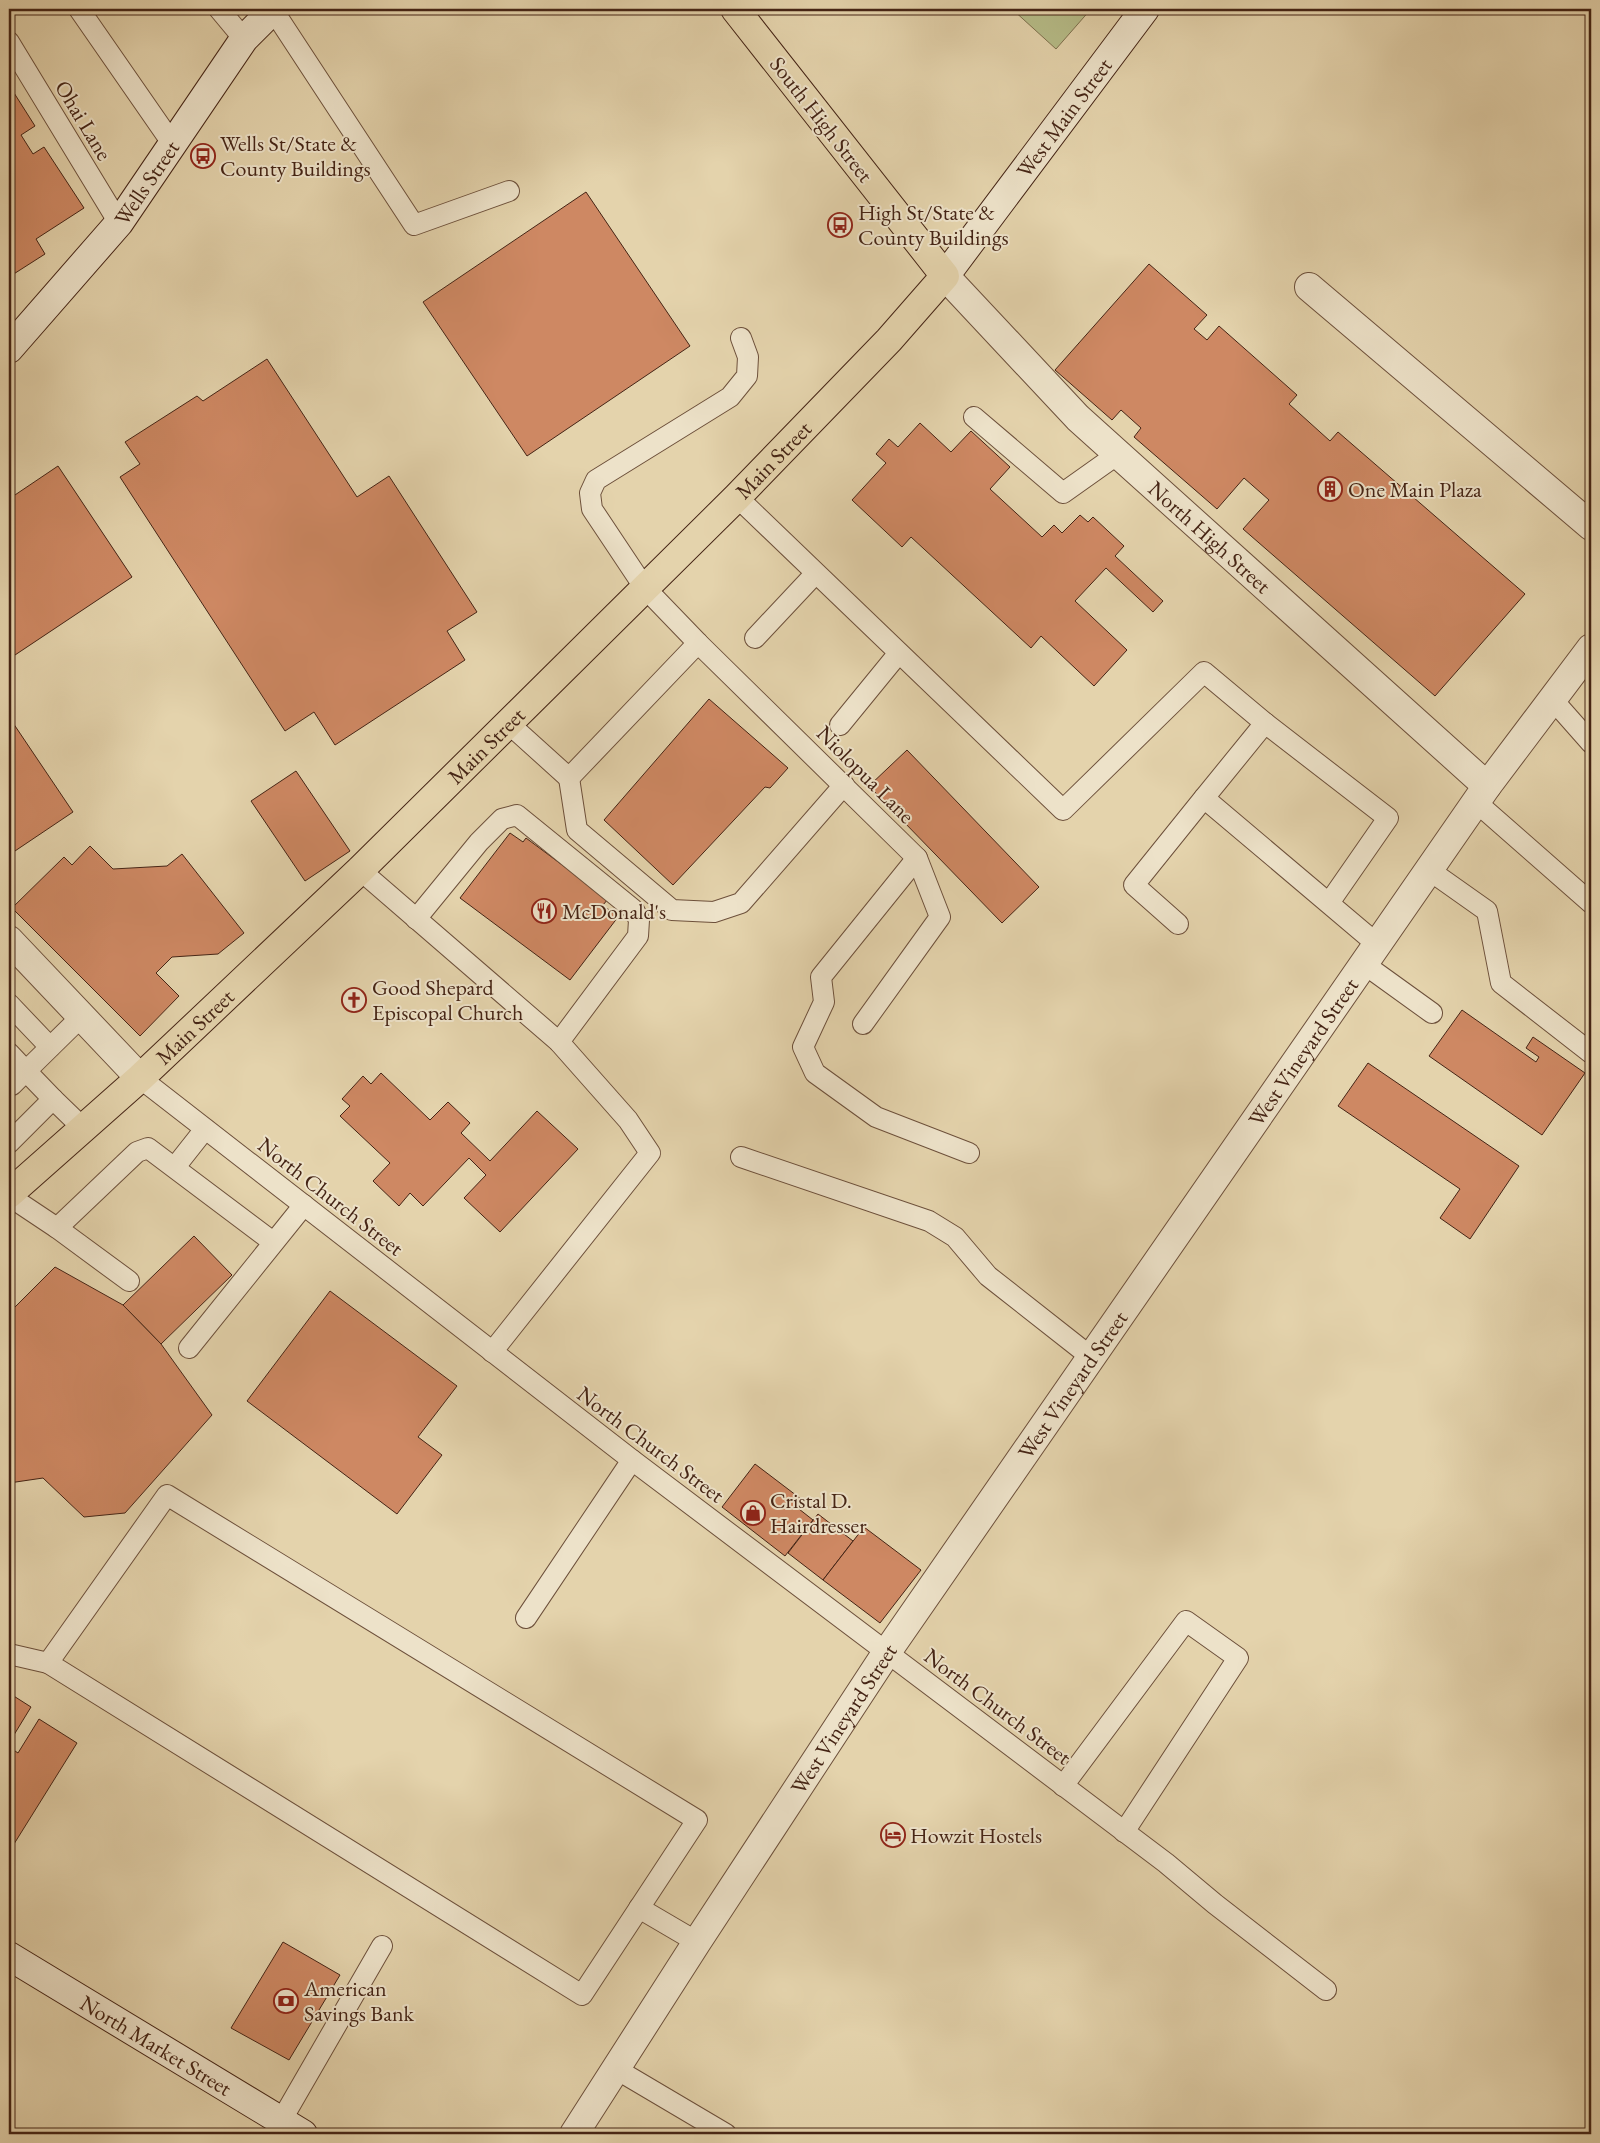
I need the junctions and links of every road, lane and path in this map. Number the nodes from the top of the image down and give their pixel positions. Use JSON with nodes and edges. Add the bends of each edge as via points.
{"nodes":[{"id":1,"x":79,"y":9,"type":"edge"},
{"id":2,"x":219,"y":9,"type":"edge"},
{"id":3,"x":735,"y":9,"type":"edge"},
{"id":4,"x":1145,"y":9,"type":"edge"},
{"id":5,"x":274,"y":10,"type":"edge"},
{"id":6,"x":244,"y":38,"type":"junction"},
{"id":7,"x":9,"y":42,"type":"edge"},
{"id":8,"x":174,"y":146,"type":"junction"},
{"id":9,"x":509,"y":191,"type":"dead end"},
{"id":10,"x":119,"y":223,"type":"junction"},
{"id":11,"x":945,"y":276,"type":"junction"},
{"id":12,"x":1309,"y":287,"type":"dead end"},
{"id":13,"x":741,"y":338,"type":"dead end"},
{"id":14,"x":9,"y":350,"type":"edge"},
{"id":15,"x":974,"y":418,"type":"dead end"},
{"id":16,"x":1118,"y":454,"type":"junction"},
{"id":17,"x":737,"y":497,"type":"junction"},
{"id":18,"x":1591,"y":526,"type":"edge"},
{"id":19,"x":815,"y":574,"type":"junction"},
{"id":20,"x":644,"y":586,"type":"junction"},
{"id":21,"x":755,"y":638,"type":"dead end"},
{"id":22,"x":698,"y":643,"type":"junction"},
{"id":23,"x":1591,"y":648,"type":"edge"},
{"id":24,"x":898,"y":654,"type":"junction"},
{"id":25,"x":1553,"y":700,"type":"junction"},
{"id":26,"x":508,"y":723,"type":"junction"},
{"id":27,"x":1265,"y":723,"type":"junction"},
{"id":28,"x":840,"y":725,"type":"dead end"},
{"id":29,"x":1591,"y":743,"type":"edge"},
{"id":30,"x":569,"y":778,"type":"junction"},
{"id":31,"x":844,"y":785,"type":"junction"},
{"id":32,"x":1482,"y":794,"type":"junction"},
{"id":33,"x":1204,"y":798,"type":"junction"},
{"id":34,"x":917,"y":858,"type":"junction"},
{"id":35,"x":360,"y":870,"type":"junction"},
{"id":36,"x":1429,"y":870,"type":"junction"},
{"id":37,"x":1329,"y":903,"type":"junction"},
{"id":38,"x":1591,"y":903,"type":"edge"},
{"id":39,"x":416,"y":919,"type":"junction"},
{"id":40,"x":1178,"y":924,"type":"dead end"},
{"id":41,"x":10,"y":943,"type":"edge"},
{"id":42,"x":1371,"y":955,"type":"junction"},
{"id":43,"x":9,"y":1004,"type":"edge"},
{"id":44,"x":1432,"y":1013,"type":"dead end"},
{"id":45,"x":81,"y":1017,"type":"junction"},
{"id":46,"x":863,"y":1024,"type":"dead end"},
{"id":47,"x":559,"y":1042,"type":"junction"},
{"id":48,"x":50,"y":1046,"type":"junction"},
{"id":49,"x":9,"y":1053,"type":"edge"},
{"id":50,"x":1591,"y":1053,"type":"edge"},
{"id":51,"x":26,"y":1071,"type":"junction"},
{"id":52,"x":140,"y":1078,"type":"junction"},
{"id":53,"x":12,"y":1085,"type":"dead end"},
{"id":54,"x":53,"y":1099,"type":"junction"},
{"id":55,"x":83,"y":1128,"type":"junction"},
{"id":56,"x":205,"y":1129,"type":"junction"},
{"id":57,"x":9,"y":1143,"type":"edge"},
{"id":58,"x":969,"y":1153,"type":"dead end"},
{"id":59,"x":741,"y":1157,"type":"dead end"},
{"id":60,"x":175,"y":1167,"type":"junction"},
{"id":61,"x":9,"y":1195,"type":"edge"},
{"id":62,"x":304,"y":1205,"type":"junction"},
{"id":63,"x":57,"y":1228,"type":"junction"},
{"id":64,"x":273,"y":1242,"type":"junction"},
{"id":65,"x":128,"y":1281,"type":"dead end"},
{"id":66,"x":189,"y":1348,"type":"dead end"},
{"id":67,"x":492,"y":1352,"type":"junction"},
{"id":68,"x":1091,"y":1357,"type":"junction"},
{"id":69,"x":632,"y":1460,"type":"junction"},
{"id":70,"x":526,"y":1618,"type":"dead end"},
{"id":71,"x":887,"y":1652,"type":"junction"},
{"id":72,"x":9,"y":1654,"type":"edge"},
{"id":73,"x":48,"y":1663,"type":"junction"},
{"id":74,"x":1063,"y":1786,"type":"junction"},
{"id":75,"x":1124,"y":1832,"type":"junction"},
{"id":76,"x":639,"y":1908,"type":"junction"},
{"id":77,"x":697,"y":1942,"type":"junction"},
{"id":78,"x":382,"y":1946,"type":"dead end"},
{"id":79,"x":9,"y":1956,"type":"edge"},
{"id":80,"x":1326,"y":1990,"type":"dead end"},
{"id":81,"x":616,"y":2069,"type":"junction"},
{"id":82,"x":292,"y":2128,"type":"edge"},
{"id":83,"x":574,"y":2134,"type":"edge"},
{"id":84,"x":726,"y":2134,"type":"edge"}],
"edges":[{"from":1,"to":8,"type":"lane"},
{"from":2,"to":6,"type":"lane"},
{"from":3,"to":11,"type":"main road","name":"South High Street"},
{"from":4,"to":11,"type":"street","name":"West Main Street"},
{"from":5,"to":6,"type":"street","name":"Wells Street"},
{"from":5,"to":9,"type":"lane","via":[[414,225]]},
{"from":6,"to":8,"type":"street","name":"Wells Street"},
{"from":7,"to":10,"type":"lane","name":"Ohai Lane"},
{"from":8,"to":10,"type":"street","name":"Wells Street"},
{"from":10,"to":14,"type":"street","name":"Wells Street"},
{"from":11,"to":16,"type":"street","name":"North High Street","via":[[1078,418]]},
{"from":11,"to":17,"type":"main road","name":"Main Street","via":[[889,340]]},
{"from":12,"to":18,"type":"street"},
{"from":13,"to":20,"type":"lane","name":"Niolopua Lane","via":[[748,357],[747,376],[730,397],[596,480],[590,493],[592,509]]},
{"from":15,"to":16,"type":"lane","via":[[1063,493]]},
{"from":16,"to":32,"type":"street","name":"North High Street"},
{"from":17,"to":19,"type":"lane"},
{"from":17,"to":20,"type":"main road","name":"Main Street"},
{"from":19,"to":21,"type":"lane"},
{"from":19,"to":24,"type":"lane"},
{"from":20,"to":22,"type":"lane","name":"Niolopua Lane"},
{"from":20,"to":26,"type":"main road","name":"Main Street"},
{"from":22,"to":30,"type":"lane"},
{"from":22,"to":31,"type":"lane","name":"Niolopua Lane"},
{"from":23,"to":25,"type":"street","name":"West Vineyard Street"},
{"from":24,"to":27,"type":"lane","via":[[1063,810],[1204,672]]},
{"from":24,"to":28,"type":"lane"},
{"from":25,"to":29,"type":"lane"},
{"from":25,"to":32,"type":"street","name":"West Vineyard Street"},
{"from":26,"to":30,"type":"lane"},
{"from":26,"to":35,"type":"main road","name":"Main Street"},
{"from":27,"to":33,"type":"lane"},
{"from":27,"to":37,"type":"lane","via":[[1388,818]]},
{"from":30,"to":31,"type":"lane","via":[[578,830],[672,910],[714,912],[741,903]]},
{"from":31,"to":34,"type":"lane","name":"Niolopua Lane"},
{"from":32,"to":36,"type":"street","name":"West Vineyard Street"},
{"from":32,"to":38,"type":"lane"},
{"from":33,"to":37,"type":"lane"},
{"from":33,"to":40,"type":"lane","via":[[1134,885]]},
{"from":34,"to":46,"type":"lane","name":"Niolopua Lane","via":[[940,917]]},
{"from":34,"to":58,"type":"lane","via":[[821,977],[824,1002],[803,1047],[815,1073],[876,1117]]},
{"from":35,"to":39,"type":"lane"},
{"from":35,"to":52,"type":"main road","name":"Main Street"},
{"from":36,"to":42,"type":"street","name":"West Vineyard Street"},
{"from":36,"to":50,"type":"lane","via":[[1487,911],[1501,983]]},
{"from":37,"to":42,"type":"lane"},
{"from":39,"to":47,"type":"lane"},
{"from":39,"to":47,"type":"lane","via":[[479,842],[502,819],[517,815],[634,910],[639,920],[638,936]]},
{"from":41,"to":45,"type":"street"},
{"from":42,"to":44,"type":"lane"},
{"from":42,"to":68,"type":"street","name":"West Vineyard Street"},
{"from":43,"to":48,"type":"lane"},
{"from":45,"to":48,"type":"lane"},
{"from":45,"to":52,"type":"street"},
{"from":47,"to":67,"type":"lane","via":[[628,1120],[650,1152]]},
{"from":48,"to":51,"type":"lane"},
{"from":49,"to":51,"type":"lane"},
{"from":51,"to":53,"type":"lane"},
{"from":51,"to":54,"type":"lane"},
{"from":52,"to":55,"type":"main road","name":"Main Street"},
{"from":52,"to":56,"type":"lane","name":"North Church Street"},
{"from":54,"to":55,"type":"lane"},
{"from":54,"to":57,"type":"lane"},
{"from":55,"to":61,"type":"main road","name":"Main Street"},
{"from":56,"to":60,"type":"lane"},
{"from":56,"to":62,"type":"lane","name":"North Church Street"},
{"from":59,"to":68,"type":"lane","via":[[929,1221],[955,1237],[988,1276]]},
{"from":60,"to":63,"type":"lane","via":[[148,1148],[137,1152]]},
{"from":60,"to":64,"type":"lane"},
{"from":61,"to":63,"type":"lane"},
{"from":62,"to":64,"type":"lane"},
{"from":62,"to":67,"type":"lane","name":"North Church Street"},
{"from":63,"to":65,"type":"lane"},
{"from":64,"to":66,"type":"lane"},
{"from":67,"to":69,"type":"lane","name":"North Church Street"},
{"from":68,"to":71,"type":"street","name":"West Vineyard Street"},
{"from":69,"to":70,"type":"lane"},
{"from":69,"to":71,"type":"lane","name":"North Church Street"},
{"from":71,"to":74,"type":"lane","name":"North Church Street"},
{"from":71,"to":77,"type":"street","name":"West Vineyard Street"},
{"from":72,"to":73,"type":"lane"},
{"from":73,"to":76,"type":"lane","via":[[582,1995]]},
{"from":73,"to":76,"type":"lane","via":[[167,1495],[697,1820]]},
{"from":74,"to":75,"type":"lane","name":"North Church Street"},
{"from":74,"to":75,"type":"lane","via":[[1186,1621],[1238,1658]]},
{"from":75,"to":80,"type":"lane","name":"North Church Street"},
{"from":76,"to":77,"type":"lane"},
{"from":77,"to":81,"type":"street","name":"West Vineyard Street"},
{"from":78,"to":82,"type":"lane"},
{"from":79,"to":82,"type":"street","name":"North Market Street"},
{"from":81,"to":83,"type":"street","name":"West Vineyard Street"},
{"from":81,"to":84,"type":"lane"}]}
